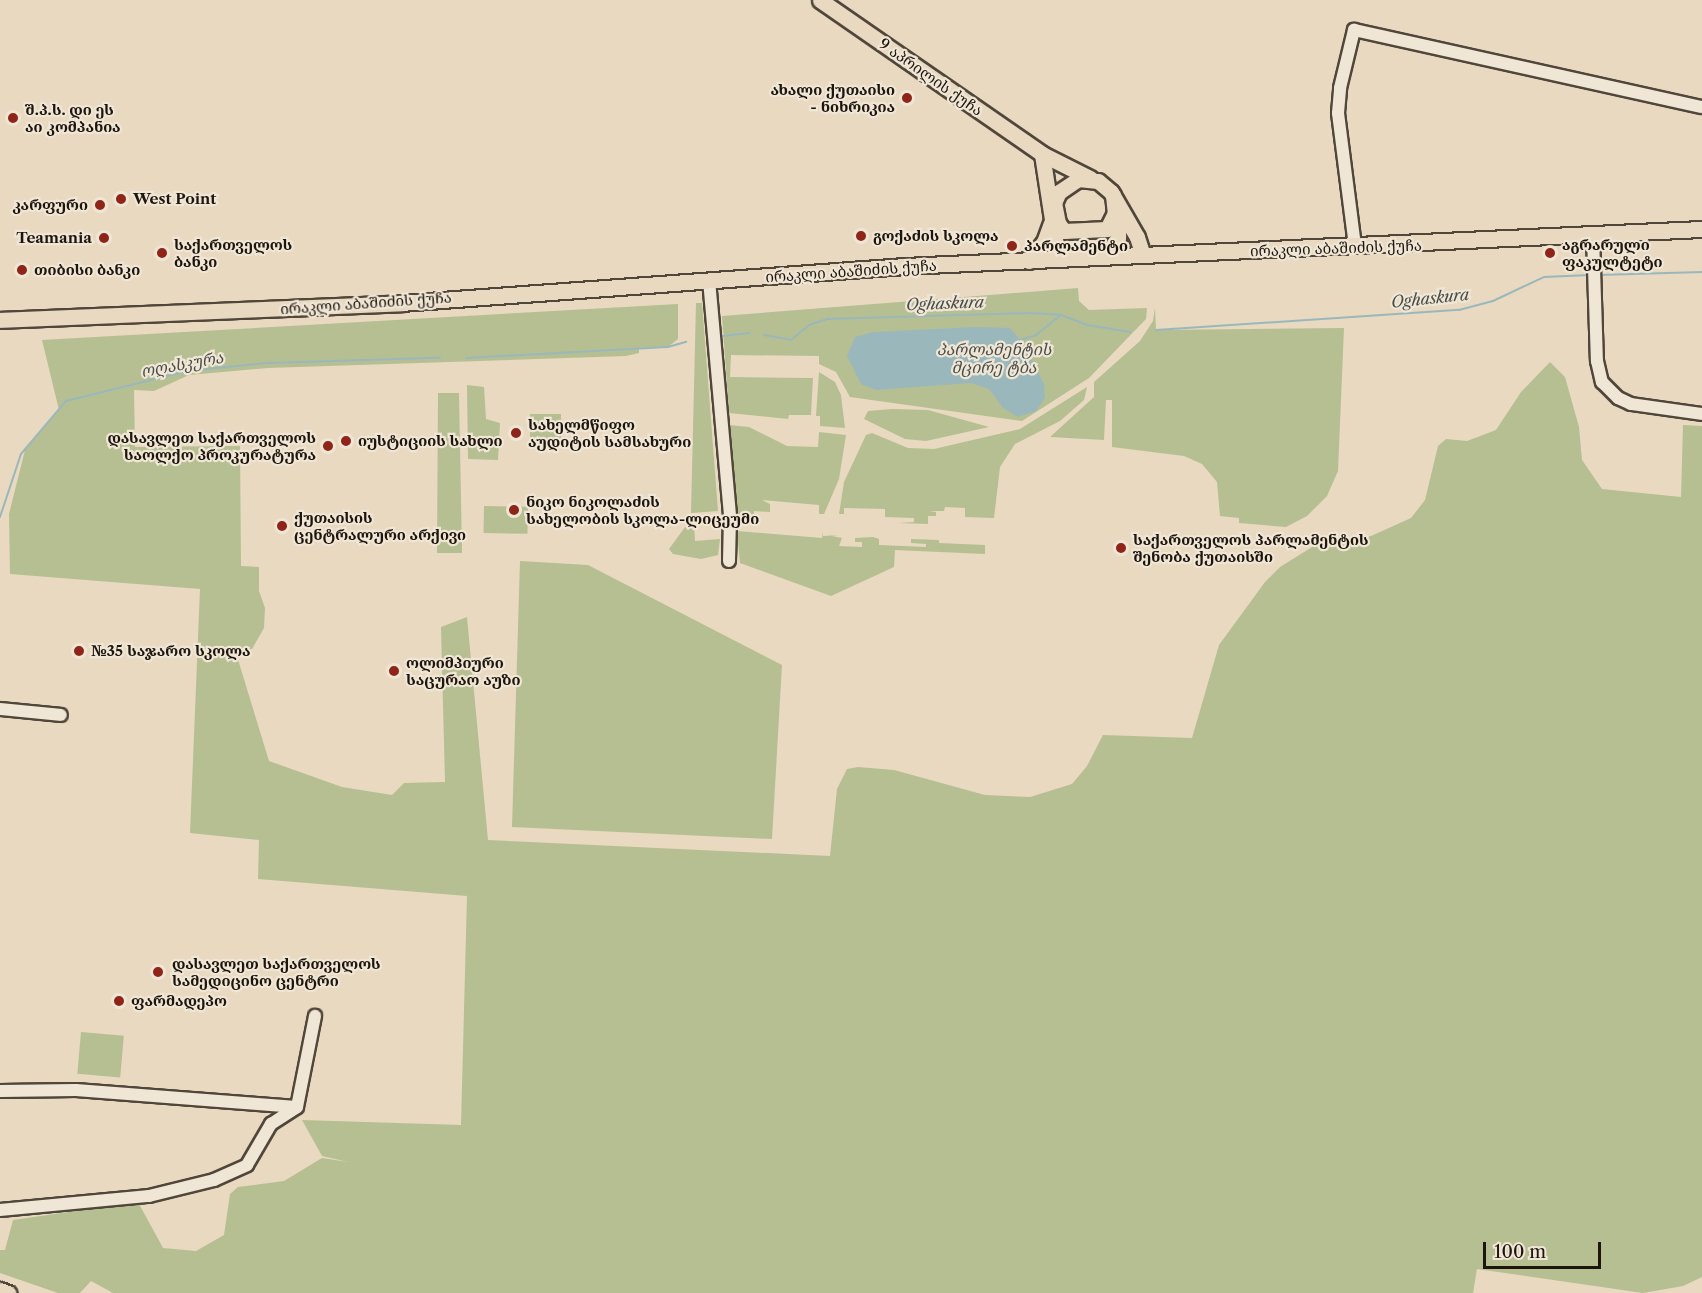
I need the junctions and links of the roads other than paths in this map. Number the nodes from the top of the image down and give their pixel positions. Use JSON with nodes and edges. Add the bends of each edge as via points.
{"nodes":[{"id":1,"x":820,"y":0,"type":"edge"},
{"id":2,"x":1702,"y":107,"type":"edge"},
{"id":3,"x":1042,"y":154,"type":"junction"},
{"id":4,"x":1089,"y":178,"type":"junction"},
{"id":5,"x":1116,"y":201,"type":"junction"},
{"id":6,"x":1054,"y":214,"type":"junction"},
{"id":7,"x":1702,"y":229,"type":"edge"},
{"id":8,"x":1593,"y":236,"type":"junction"},
{"id":9,"x":1355,"y":246,"type":"junction"},
{"id":10,"x":1143,"y":255,"type":"junction"},
{"id":11,"x":1105,"y":257,"type":"junction"},
{"id":12,"x":1058,"y":259,"type":"junction"},
{"id":13,"x":1029,"y":261,"type":"junction"},
{"id":14,"x":709,"y":280,"type":"junction"},
{"id":15,"x":0,"y":320,"type":"edge"},
{"id":16,"x":1702,"y":414,"type":"edge"},
{"id":17,"x":729,"y":561,"type":"dead end"},
{"id":18,"x":0,"y":709,"type":"edge"},
{"id":19,"x":61,"y":715,"type":"dead end"},
{"id":20,"x":315,"y":1016,"type":"dead end"},
{"id":21,"x":0,"y":1091,"type":"edge"},
{"id":22,"x":297,"y":1107,"type":"junction"},
{"id":23,"x":0,"y":1210,"type":"edge"},
{"id":24,"x":0,"y":1290,"type":"edge"},
{"id":25,"x":8,"y":1293,"type":"edge"}],
"edges":[{"from":1,"to":3,"type":"main road","name":"9 აპრილის ქუჩა"},
{"from":2,"to":9,"type":"street","via":[[1354,30],[1338,112]]},
{"from":3,"to":4,"type":"main road","name":"9 აპრილის ქუჩა"},
{"from":3,"to":6,"type":"main road"},
{"from":4,"to":5,"type":"main road","via":[[1105,185]]},
{"from":4,"to":6,"type":"main road","via":[[1067,183],[1059,192]]},
{"from":5,"to":6,"type":"main road","via":[[1107,229],[1064,231]]},
{"from":5,"to":10,"type":"main road"},
{"from":5,"to":11,"type":"main road","via":[[1118,238]]},
{"from":6,"to":12,"type":"main road"},
{"from":6,"to":13,"type":"main road","via":[[1044,243]]},
{"from":7,"to":8,"type":"main road","name":"ირაკლი აბაშიძის ქუჩა"},
{"from":8,"to":9,"type":"main road","name":"ირაკლი აბაშიძის ქუჩა"},
{"from":8,"to":16,"type":"street","via":[[1602,382],[1630,404]]},
{"from":9,"to":10,"type":"main road","name":"ირაკლი აბაშიძის ქუჩა"},
{"from":10,"to":11,"type":"main road","name":"ირაკლი აბაშიძის ქუჩა"},
{"from":11,"to":12,"type":"main road","name":"ირაკლი აბაშიძის ქუჩა"},
{"from":12,"to":13,"type":"main road","name":"ირაკლი აბაშიძის ქუჩა"},
{"from":13,"to":14,"type":"main road","name":"ირაკლი აბაშიძის ქუჩა"},
{"from":14,"to":15,"type":"main road","name":"ირაკლი აბაშიძის ქუჩა","via":[[401,303]]},
{"from":14,"to":17,"type":"street","via":[[730,517]]},
{"from":18,"to":19,"type":"street"},
{"from":20,"to":22,"type":"street"},
{"from":21,"to":22,"type":"street","via":[[76,1090]]},
{"from":22,"to":23,"type":"street","via":[[271,1124],[247,1165],[214,1180],[149,1196]]},
{"from":24,"to":25,"type":"main road"}]}
